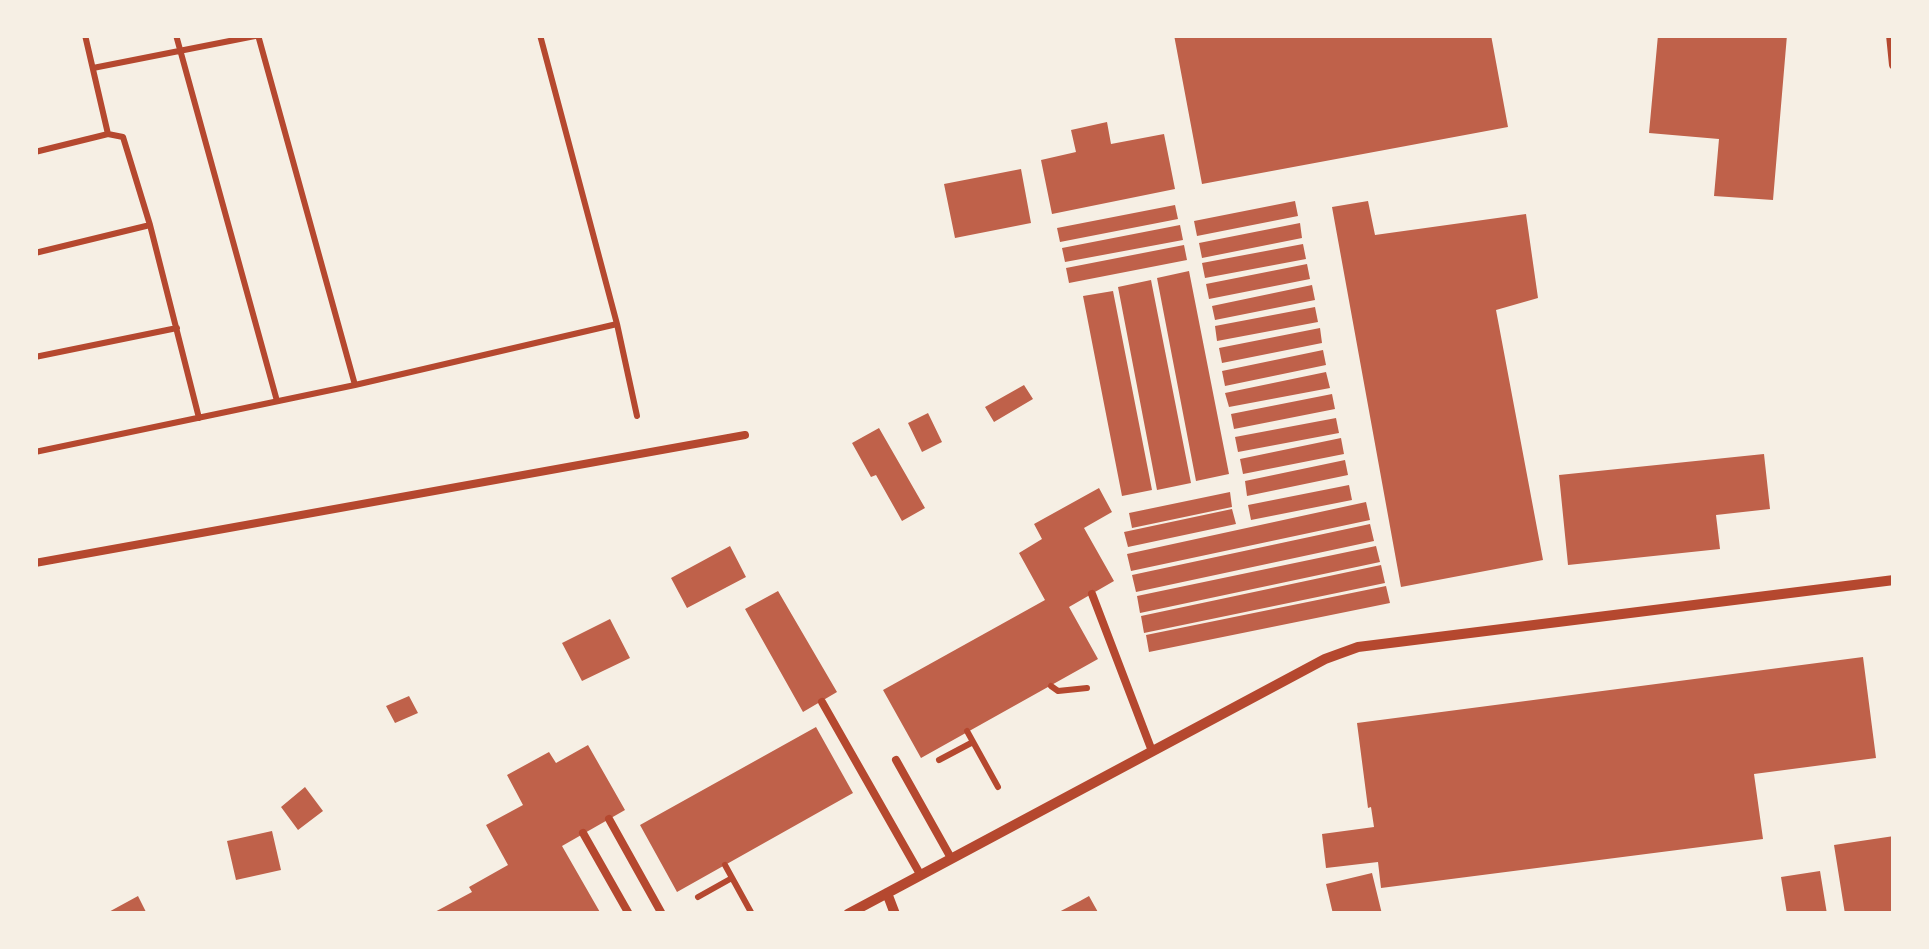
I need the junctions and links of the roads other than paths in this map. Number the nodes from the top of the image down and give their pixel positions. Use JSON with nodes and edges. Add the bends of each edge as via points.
{"nodes":[{"id":1,"x":1891,"y":35,"type":"edge"},
{"id":2,"x":1894,"y":64,"type":"edge"},
{"id":3,"x":746,"y":435,"type":"dead end"},
{"id":4,"x":35,"y":564,"type":"edge"},
{"id":5,"x":1894,"y":580,"type":"edge"},
{"id":6,"x":1092,"y":594,"type":"dead end"},
{"id":7,"x":822,"y":702,"type":"dead end"},
{"id":8,"x":1152,"y":751,"type":"junction"},
{"id":9,"x":896,"y":760,"type":"dead end"},
{"id":10,"x":609,"y":820,"type":"dead end"},
{"id":11,"x":583,"y":833,"type":"dead end"},
{"id":12,"x":951,"y":858,"type":"junction"},
{"id":13,"x":920,"y":874,"type":"junction"},
{"id":14,"x":887,"y":893,"type":"junction"},
{"id":15,"x":629,"y":914,"type":"edge"},
{"id":16,"x":662,"y":914,"type":"edge"},
{"id":17,"x":848,"y":914,"type":"edge"},
{"id":18,"x":895,"y":914,"type":"edge"}],
"edges":[{"from":1,"to":2,"type":"street"},
{"from":3,"to":4,"type":"lane"},
{"from":5,"to":8,"type":"street","via":[[1358,647]]},
{"from":6,"to":8,"type":"lane"},
{"from":7,"to":13,"type":"lane"},
{"from":8,"to":12,"type":"street"},
{"from":9,"to":12,"type":"lane"},
{"from":10,"to":16,"type":"lane"},
{"from":11,"to":15,"type":"lane"},
{"from":12,"to":13,"type":"street"},
{"from":13,"to":14,"type":"street"},
{"from":14,"to":17,"type":"street"},
{"from":14,"to":18,"type":"street"}]}
